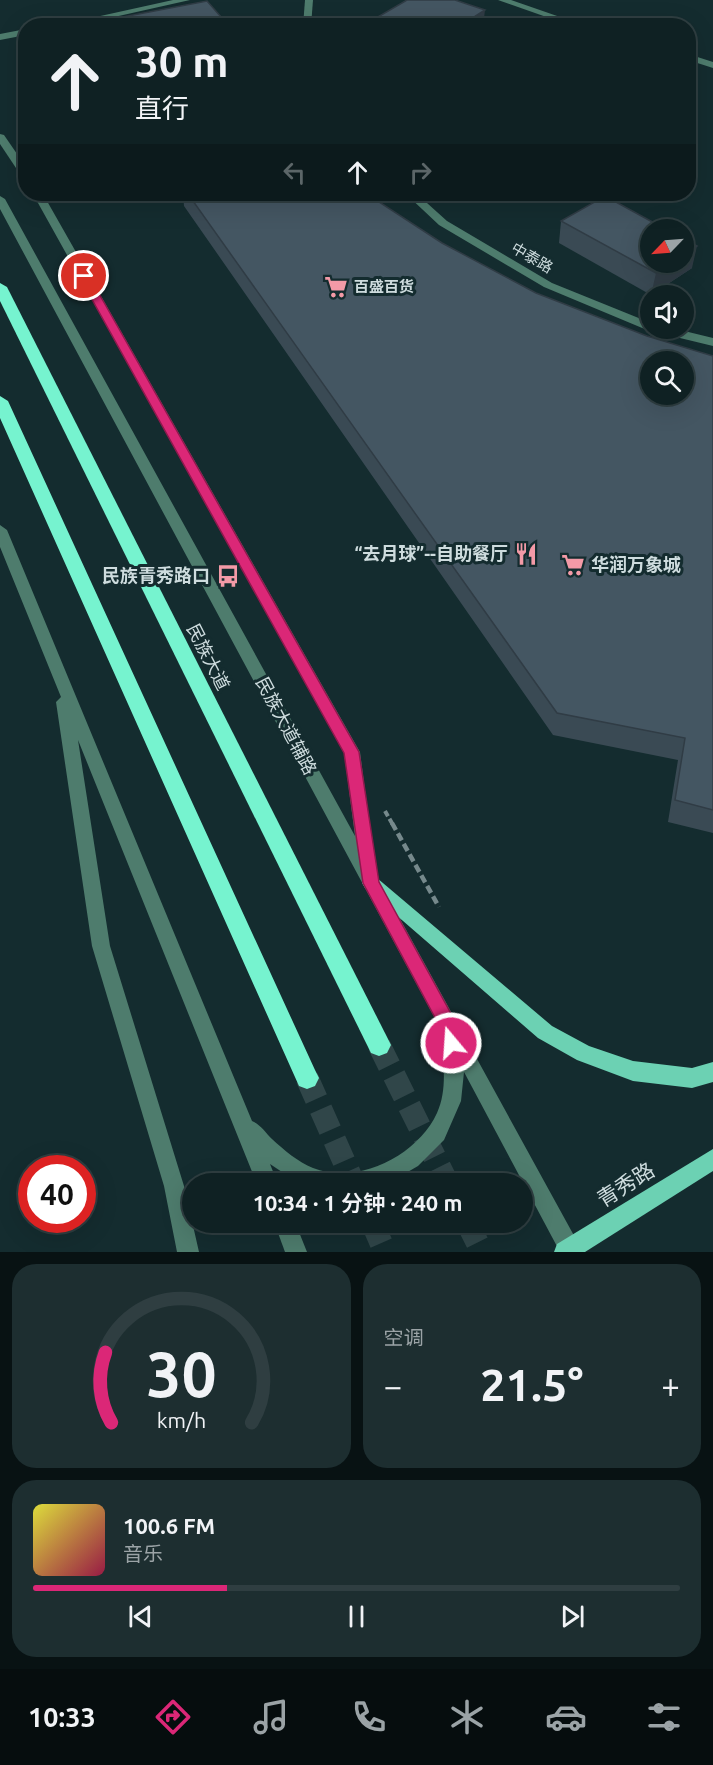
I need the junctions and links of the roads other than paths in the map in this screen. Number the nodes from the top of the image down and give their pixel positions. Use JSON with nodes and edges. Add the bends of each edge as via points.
{"nodes":[{"id":1,"x":186,"y":0,"type":"edge"},
{"id":2,"x":309,"y":0,"type":"edge"},
{"id":3,"x":502,"y":0,"type":"edge"},
{"id":4,"x":98,"y":18,"type":"edge"},
{"id":5,"x":308,"y":18,"type":"edge"},
{"id":6,"x":557,"y":18,"type":"edge"},
{"id":7,"x":18,"y":34,"type":"edge"},
{"id":8,"x":0,"y":37,"type":"edge"},
{"id":9,"x":696,"y":60,"type":"edge"},
{"id":10,"x":713,"y":65,"type":"edge"},
{"id":11,"x":0,"y":137,"type":"edge"},
{"id":12,"x":18,"y":163,"type":"edge"},
{"id":13,"x":0,"y":199,"type":"edge"},
{"id":14,"x":42,"y":201,"type":"edge"},
{"id":15,"x":419,"y":201,"type":"edge"},
{"id":16,"x":0,"y":287,"type":"edge"},
{"id":17,"x":640,"y":323,"type":"edge"},
{"id":18,"x":694,"y":337,"type":"edge"},
{"id":19,"x":713,"y":342,"type":"edge"},
{"id":20,"x":0,"y":401,"type":"edge"},
{"id":21,"x":0,"y":531,"type":"edge"},
{"id":22,"x":60,"y":676,"type":"junction"},
{"id":23,"x":371,"y":883,"type":"junction"},
{"id":24,"x":448,"y":1025,"type":"junction"},
{"id":25,"x":379,"y":1045,"type":"tunnel mouth"},
{"id":26,"x":713,"y":1072,"type":"edge"},
{"id":27,"x":307,"y":1078,"type":"tunnel mouth"},
{"id":28,"x":242,"y":1121,"type":"junction"},
{"id":29,"x":713,"y":1159,"type":"edge"},
{"id":30,"x":263,"y":1173,"type":"edge"},
{"id":31,"x":288,"y":1233,"type":"edge"},
{"id":32,"x":569,"y":1251,"type":"edge"},
{"id":33,"x":188,"y":1252,"type":"edge"},
{"id":34,"x":296,"y":1252,"type":"edge"}],
"edges":[{"from":1,"to":4,"type":"street"},
{"from":2,"to":5,"type":"street"},
{"from":3,"to":6,"type":"street"},
{"from":7,"to":8,"type":"street"},
{"from":9,"to":10,"type":"street"},
{"from":11,"to":12,"type":"street"},
{"from":13,"to":23,"type":"street","name":"民族大道辅路"},
{"from":14,"to":23,"type":"street","via":[[352,752]]},
{"from":15,"to":17,"type":"street","name":"中泰路","via":[[443,223],[548,285]]},
{"from":16,"to":25,"type":"highway","name":"民族大道"},
{"from":18,"to":19,"type":"street"},
{"from":20,"to":27,"type":"highway"},
{"from":21,"to":22,"type":"street"},
{"from":22,"to":28,"type":"street"},
{"from":22,"to":33,"type":"street","via":[[101,946],[174,1186]]},
{"from":23,"to":24,"type":"street","name":"民族大道辅路"},
{"from":23,"to":26,"type":"main road","via":[[545,1032],[584,1053],[633,1071],[692,1078]]},
{"from":24,"to":28,"type":"street","via":[[455,1087],[448,1116],[430,1145],[412,1160],[382,1175],[354,1183],[332,1183],[304,1174],[282,1161]]},
{"from":24,"to":32,"type":"street","name":"民族大道辅路"},
{"from":28,"to":30,"type":"street"},
{"from":29,"to":32,"type":"main road","name":"青秀路"},
{"from":31,"to":34,"type":"street"}]}
